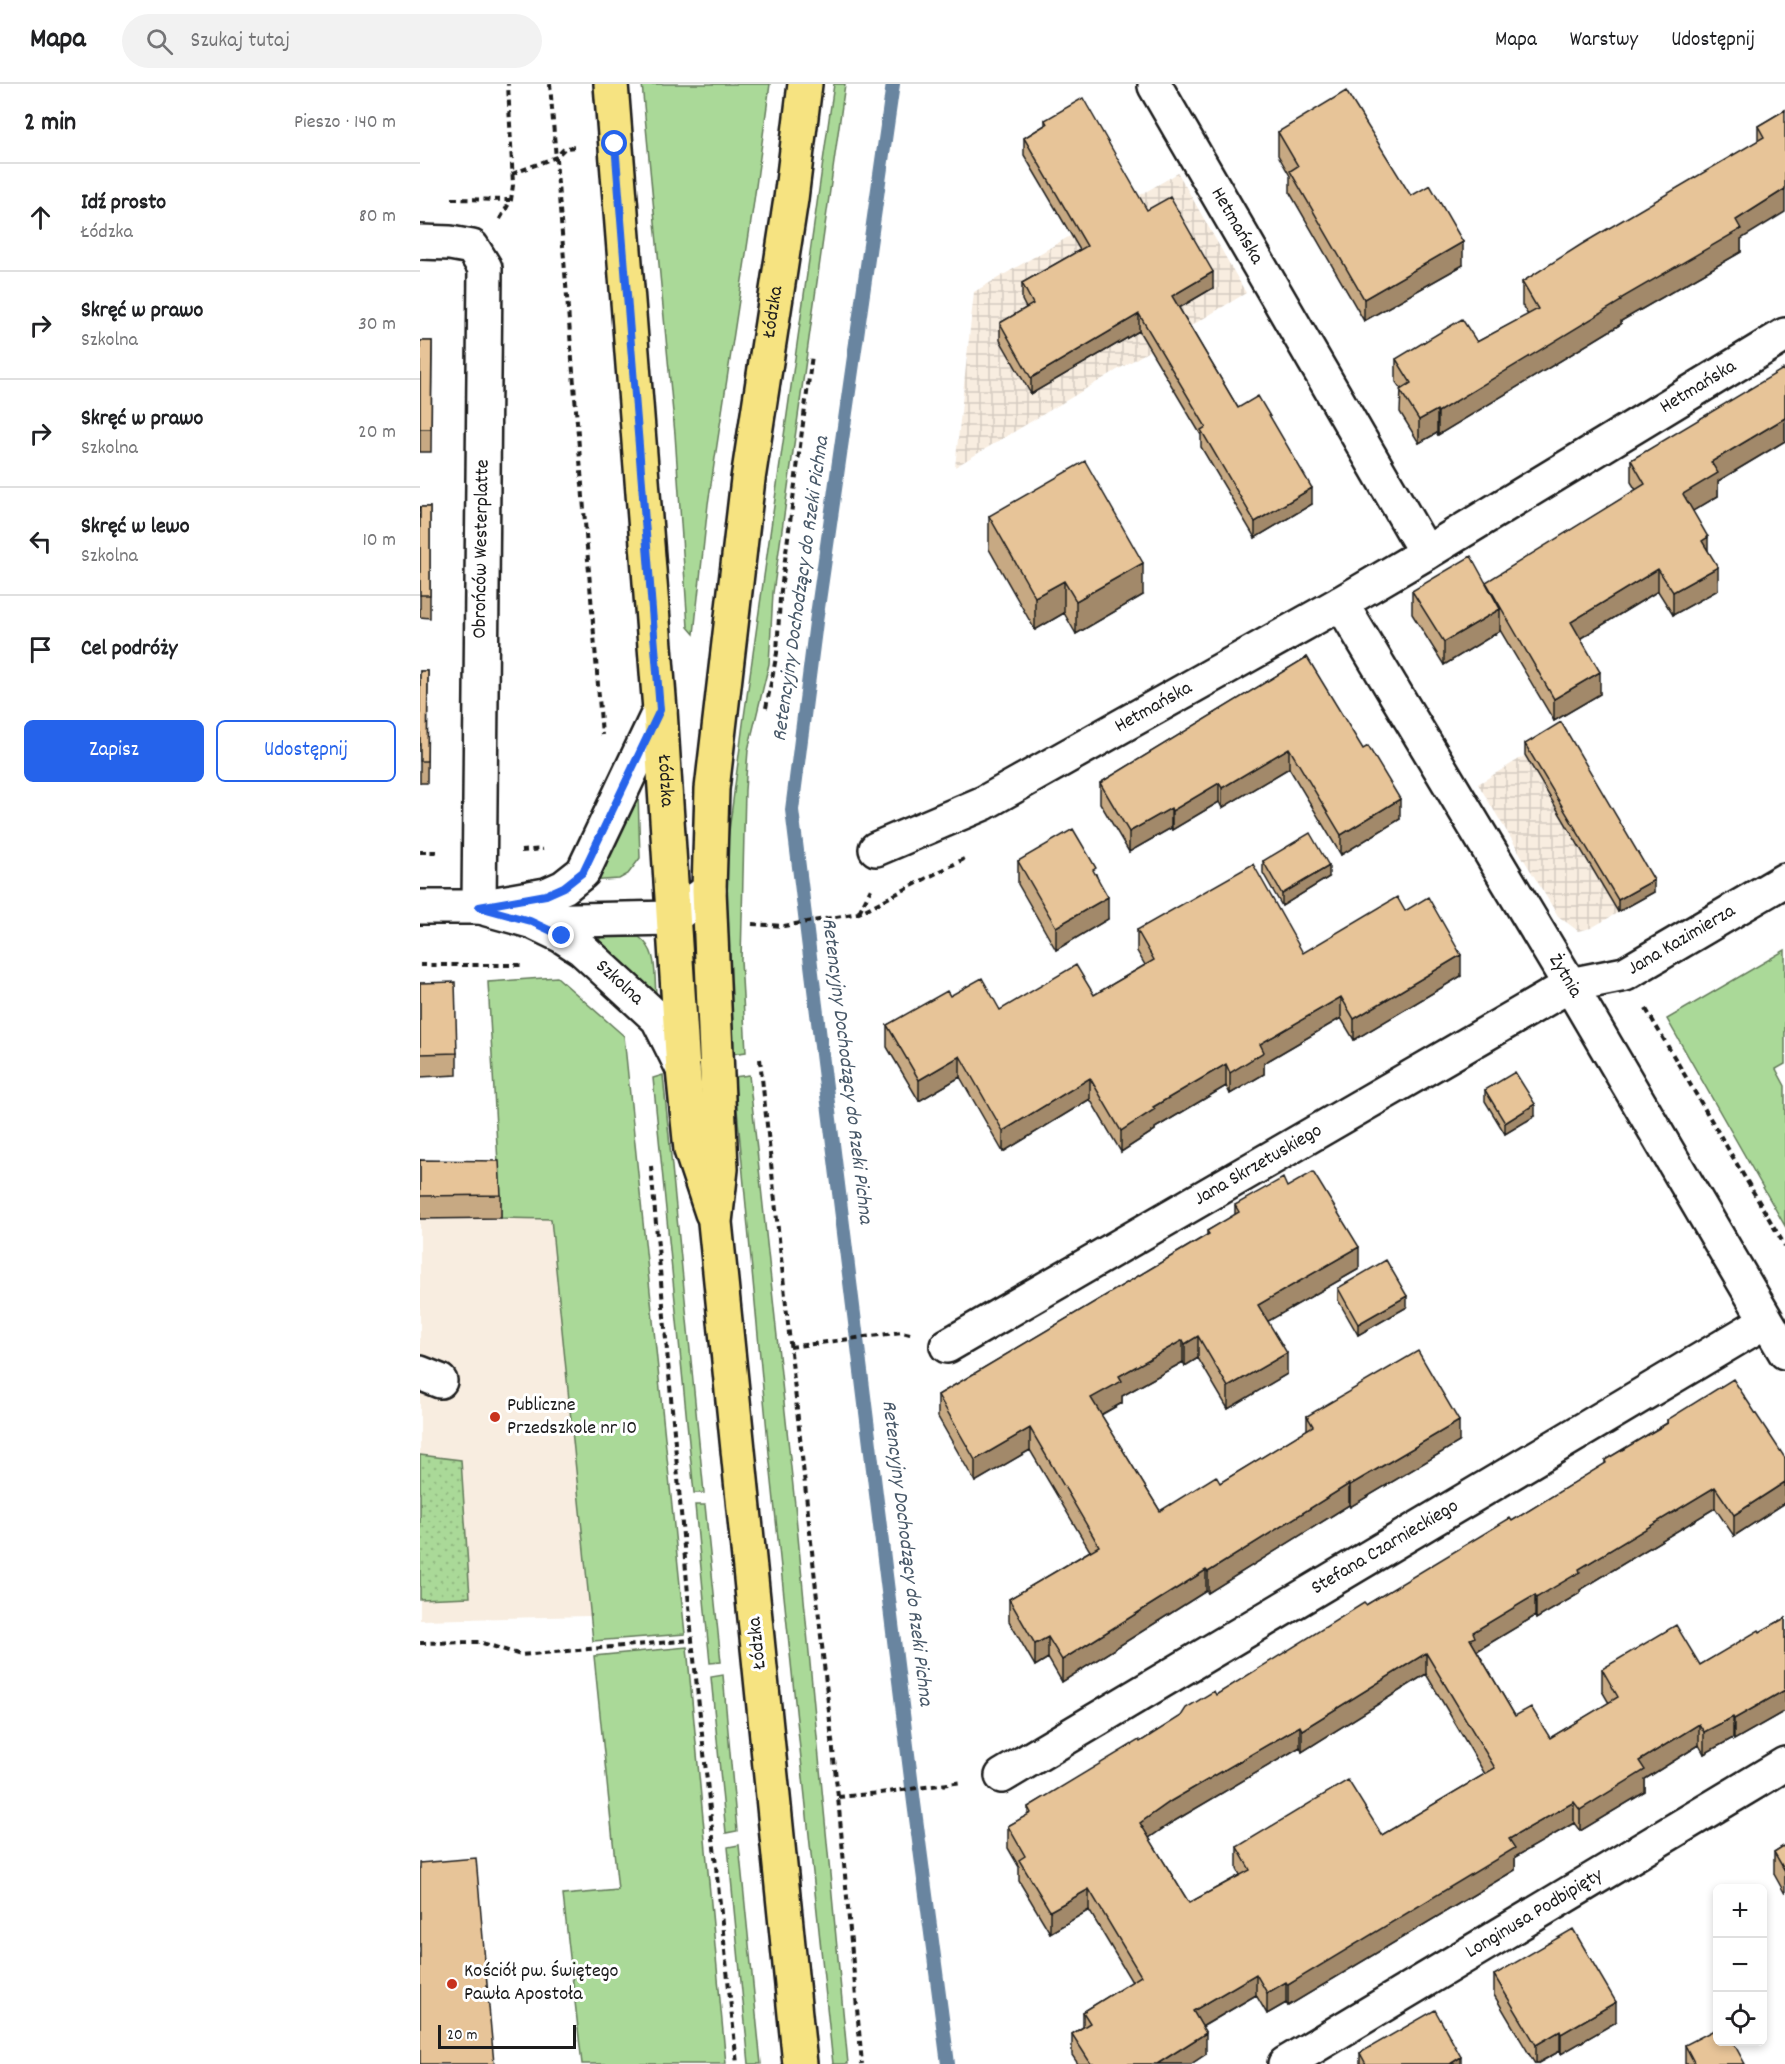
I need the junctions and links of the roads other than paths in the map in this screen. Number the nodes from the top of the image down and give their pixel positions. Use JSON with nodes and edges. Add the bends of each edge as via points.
{"nodes":[{"id":1,"x":611,"y":84,"type":"edge"},
{"id":2,"x":805,"y":84,"type":"edge"},
{"id":3,"x":1155,"y":86,"type":"dead end"},
{"id":4,"x":420,"y":242,"type":"edge"},
{"id":5,"x":1785,"y":335,"type":"edge"},
{"id":6,"x":1426,"y":554,"type":"junction"},
{"id":7,"x":1341,"y":603,"type":"junction"},
{"id":8,"x":660,"y":710,"type":"junction"},
{"id":9,"x":876,"y":849,"type":"dead end"},
{"id":10,"x":1785,"y":880,"type":"edge"},
{"id":11,"x":709,"y":890,"type":"junction"},
{"id":12,"x":420,"y":907,"type":"edge"},
{"id":13,"x":479,"y":907,"type":"junction"},
{"id":14,"x":672,"y":918,"type":"junction"},
{"id":15,"x":530,"y":921,"type":"junction"},
{"id":16,"x":1570,"y":985,"type":"junction"},
{"id":17,"x":683,"y":1069,"type":"junction"},
{"id":18,"x":716,"y":1222,"type":"junction"},
{"id":19,"x":1766,"y":1321,"type":"junction"},
{"id":20,"x":947,"y":1346,"type":"dead end"},
{"id":21,"x":1785,"y":1352,"type":"edge"},
{"id":22,"x":1785,"y":1764,"type":"edge"},
{"id":23,"x":1002,"y":1776,"type":"dead end"},
{"id":24,"x":800,"y":2064,"type":"edge"},
{"id":25,"x":1285,"y":2064,"type":"edge"}],
"edges":[{"from":1,"to":8,"type":"main road","name":"Łódzka"},
{"from":2,"to":11,"type":"main road","name":"Łódzka","via":[[730,627],[712,789]]},
{"from":3,"to":6,"type":"street","name":"Hetmańska"},
{"from":4,"to":13,"type":"street","name":"Obrońców Westerplatte","via":[[472,247],[485,268]]},
{"from":5,"to":6,"type":"street","name":"Hetmańska"},
{"from":6,"to":7,"type":"street","name":"Hetmańska"},
{"from":7,"to":9,"type":"street","name":"Hetmańska","via":[[984,803]]},
{"from":7,"to":16,"type":"street","name":"Żytnia"},
{"from":8,"to":13,"type":"street","name":"Szkolna","via":[[583,872],[546,895]]},
{"from":8,"to":14,"type":"main road","name":"Łódzka"},
{"from":10,"to":16,"type":"street","name":"Jana Kazimierza","via":[[1625,974]]},
{"from":11,"to":14,"type":"street"},
{"from":11,"to":18,"type":"main road","name":"Łódzka","via":[[721,1169]]},
{"from":12,"to":13,"type":"street","name":"Szkolna"},
{"from":13,"to":15,"type":"street","name":"Szkolna"},
{"from":14,"to":15,"type":"street","name":"Szkolna"},
{"from":14,"to":17,"type":"main road","name":"Łódzka"},
{"from":15,"to":17,"type":"street","name":"Szkolna","via":[[582,949],[658,1019]]},
{"from":16,"to":19,"type":"street","name":"Żytnia"},
{"from":16,"to":20,"type":"street","name":"Jana Skrzetuskiego"},
{"from":17,"to":18,"type":"main road","name":"Łódzka","via":[[691,1150]]},
{"from":18,"to":24,"type":"main road","name":"Łódzka"},
{"from":19,"to":21,"type":"street","name":"Żytnia"},
{"from":19,"to":23,"type":"street","name":"Stefana Czarnieckiego"},
{"from":22,"to":25,"type":"street","name":"Longinusa Podbipięty"}]}
